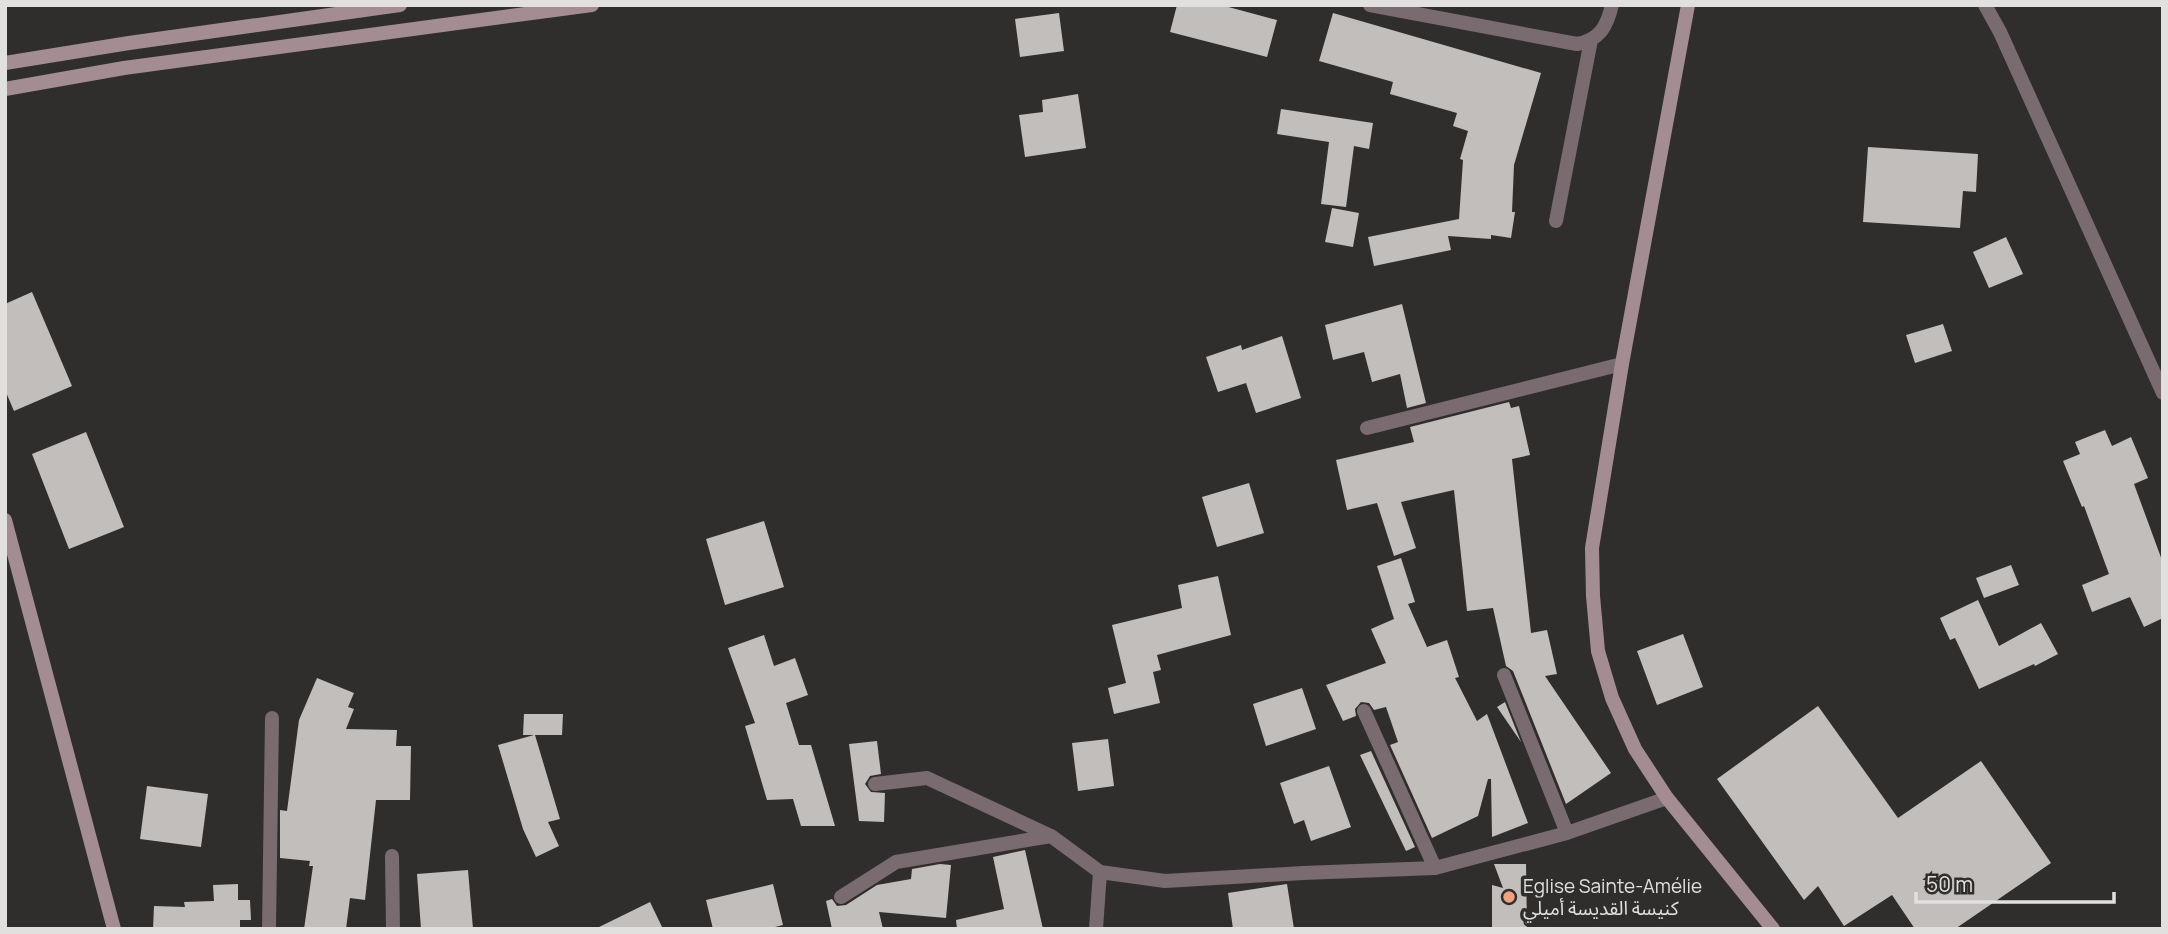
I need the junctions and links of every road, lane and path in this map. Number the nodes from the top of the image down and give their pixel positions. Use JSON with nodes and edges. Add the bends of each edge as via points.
{"nodes":[{"id":1,"x":400,"y":5,"type":"edge"},
{"id":2,"x":592,"y":5,"type":"edge"},
{"id":3,"x":1370,"y":5,"type":"edge"},
{"id":4,"x":1612,"y":5,"type":"edge"},
{"id":5,"x":1688,"y":5,"type":"edge"},
{"id":6,"x":1985,"y":5,"type":"edge"},
{"id":7,"x":1591,"y":40,"type":"junction"},
{"id":8,"x":5,"y":64,"type":"edge"},
{"id":9,"x":5,"y":89,"type":"edge"},
{"id":10,"x":1556,"y":221,"type":"dead end"},
{"id":11,"x":1622,"y":364,"type":"junction"},
{"id":12,"x":2163,"y":393,"type":"edge"},
{"id":13,"x":1367,"y":428,"type":"dead end"},
{"id":14,"x":5,"y":520,"type":"edge"},
{"id":15,"x":1504,"y":674,"type":"dead end"},
{"id":16,"x":1364,"y":711,"type":"dead end"},
{"id":17,"x":272,"y":718,"type":"dead end"},
{"id":18,"x":875,"y":784,"type":"dead end"},
{"id":19,"x":1667,"y":798,"type":"junction"},
{"id":20,"x":1567,"y":833,"type":"junction"},
{"id":21,"x":1051,"y":836,"type":"junction"},
{"id":22,"x":392,"y":856,"type":"dead end"},
{"id":23,"x":1435,"y":868,"type":"junction"},
{"id":24,"x":1100,"y":872,"type":"junction"},
{"id":25,"x":841,"y":897,"type":"dead end"},
{"id":26,"x":114,"y":929,"type":"edge"},
{"id":27,"x":269,"y":929,"type":"edge"},
{"id":28,"x":393,"y":929,"type":"edge"},
{"id":29,"x":1096,"y":929,"type":"edge"},
{"id":30,"x":1773,"y":929,"type":"edge"}],
"edges":[{"from":1,"to":8,"type":"main road"},
{"from":2,"to":9,"type":"main road","via":[[124,68]]},
{"from":3,"to":7,"type":"street","via":[[1562,43]]},
{"from":4,"to":7,"type":"street","via":[[1604,30]]},
{"from":5,"to":11,"type":"main road"},
{"from":6,"to":12,"type":"street"},
{"from":7,"to":10,"type":"street"},
{"from":11,"to":13,"type":"street"},
{"from":11,"to":19,"type":"main road","via":[[1592,548],[1592,597],[1598,651],[1612,698],[1635,749]]},
{"from":14,"to":26,"type":"main road"},
{"from":15,"to":20,"type":"street"},
{"from":16,"to":23,"type":"street"},
{"from":17,"to":27,"type":"street"},
{"from":18,"to":21,"type":"street","via":[[927,778]]},
{"from":19,"to":20,"type":"street"},
{"from":19,"to":30,"type":"main road"},
{"from":20,"to":23,"type":"street"},
{"from":21,"to":24,"type":"street"},
{"from":21,"to":25,"type":"street","via":[[896,862]]},
{"from":22,"to":28,"type":"street"},
{"from":23,"to":24,"type":"street","via":[[1165,881]]},
{"from":24,"to":29,"type":"street"}]}
